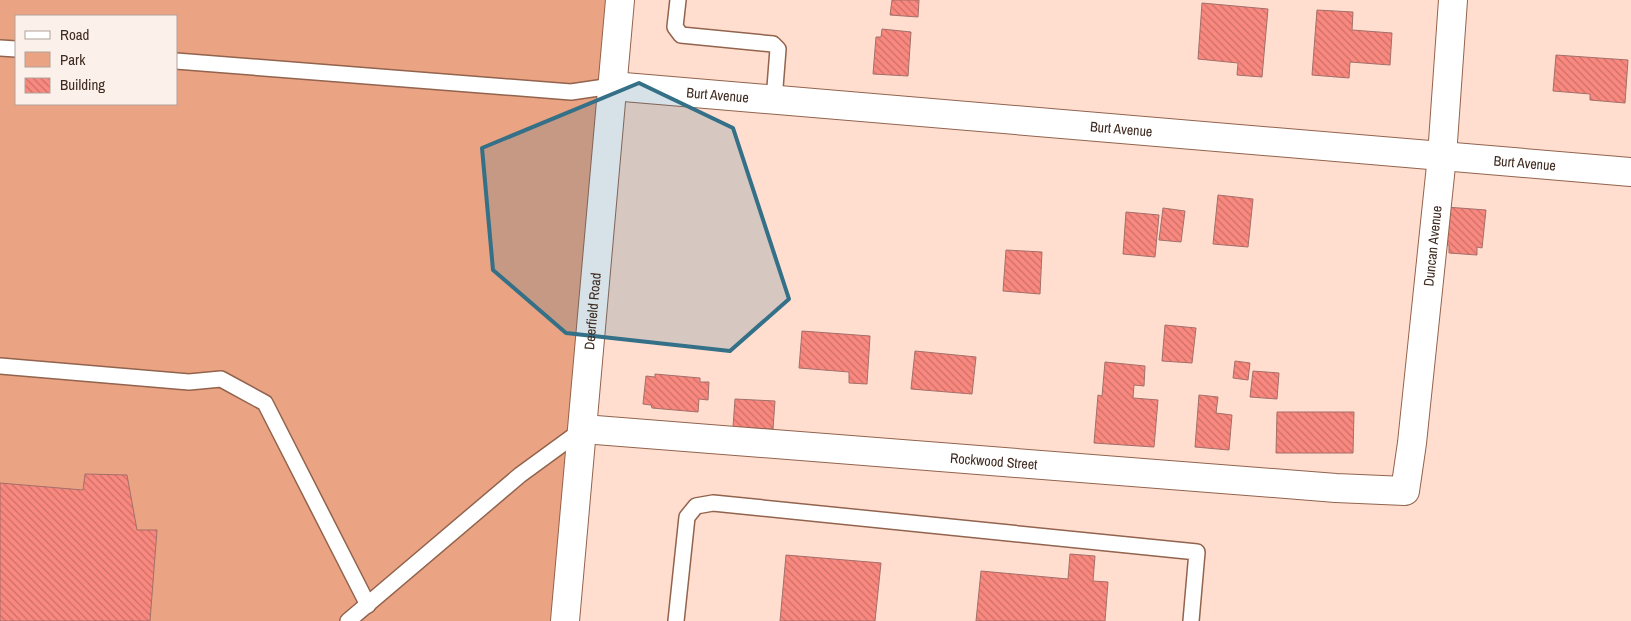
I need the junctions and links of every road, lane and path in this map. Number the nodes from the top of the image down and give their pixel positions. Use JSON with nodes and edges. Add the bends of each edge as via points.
{"nodes":[{"id":1,"x":620,"y":0,"type":"edge"},
{"id":2,"x":678,"y":0,"type":"edge"},
{"id":3,"x":1453,"y":0,"type":"edge"},
{"id":4,"x":0,"y":48,"type":"edge"},
{"id":5,"x":15,"y":49,"type":"edge"},
{"id":6,"x":178,"y":61,"type":"edge"},
{"id":7,"x":612,"y":86,"type":"junction"},
{"id":8,"x":774,"y":100,"type":"junction"},
{"id":9,"x":1442,"y":156,"type":"junction"},
{"id":10,"x":1631,"y":172,"type":"edge"},
{"id":11,"x":0,"y":366,"type":"edge"},
{"id":12,"x":583,"y":429,"type":"junction"},
{"id":13,"x":1405,"y":491,"type":"joint"},
{"id":14,"x":357,"y":615,"type":"edge"},
{"id":15,"x":566,"y":621,"type":"edge"},
{"id":16,"x":676,"y":621,"type":"edge"},
{"id":17,"x":1191,"y":621,"type":"edge"}],
"edges":[{"from":1,"to":7,"type":"street","name":"Deerfield Road"},
{"from":2,"to":8,"type":"lane","via":[[675,26],[681,35],[774,44],[778,49]]},
{"from":3,"to":9,"type":"street","name":"Duncan Avenue"},
{"from":4,"to":5,"type":"lane"},
{"from":6,"to":7,"type":"lane","via":[[571,92]]},
{"from":7,"to":8,"type":"street","name":"Burt Avenue"},
{"from":7,"to":12,"type":"street","name":"Deerfield Road"},
{"from":8,"to":9,"type":"street","name":"Burt Avenue"},
{"from":9,"to":10,"type":"street","name":"Burt Avenue"},
{"from":9,"to":13,"type":"street","name":"Duncan Avenue"},
{"from":11,"to":14,"type":"lane","via":[[188,382],[221,379],[265,403]]},
{"from":12,"to":13,"type":"street","name":"Rockwood Street"},
{"from":12,"to":14,"type":"lane","via":[[520,475]]},
{"from":12,"to":15,"type":"street","name":"Deerfield Road"},
{"from":16,"to":17,"type":"lane","via":[[688,517],[696,506],[712,503],[1197,552]]}]}
